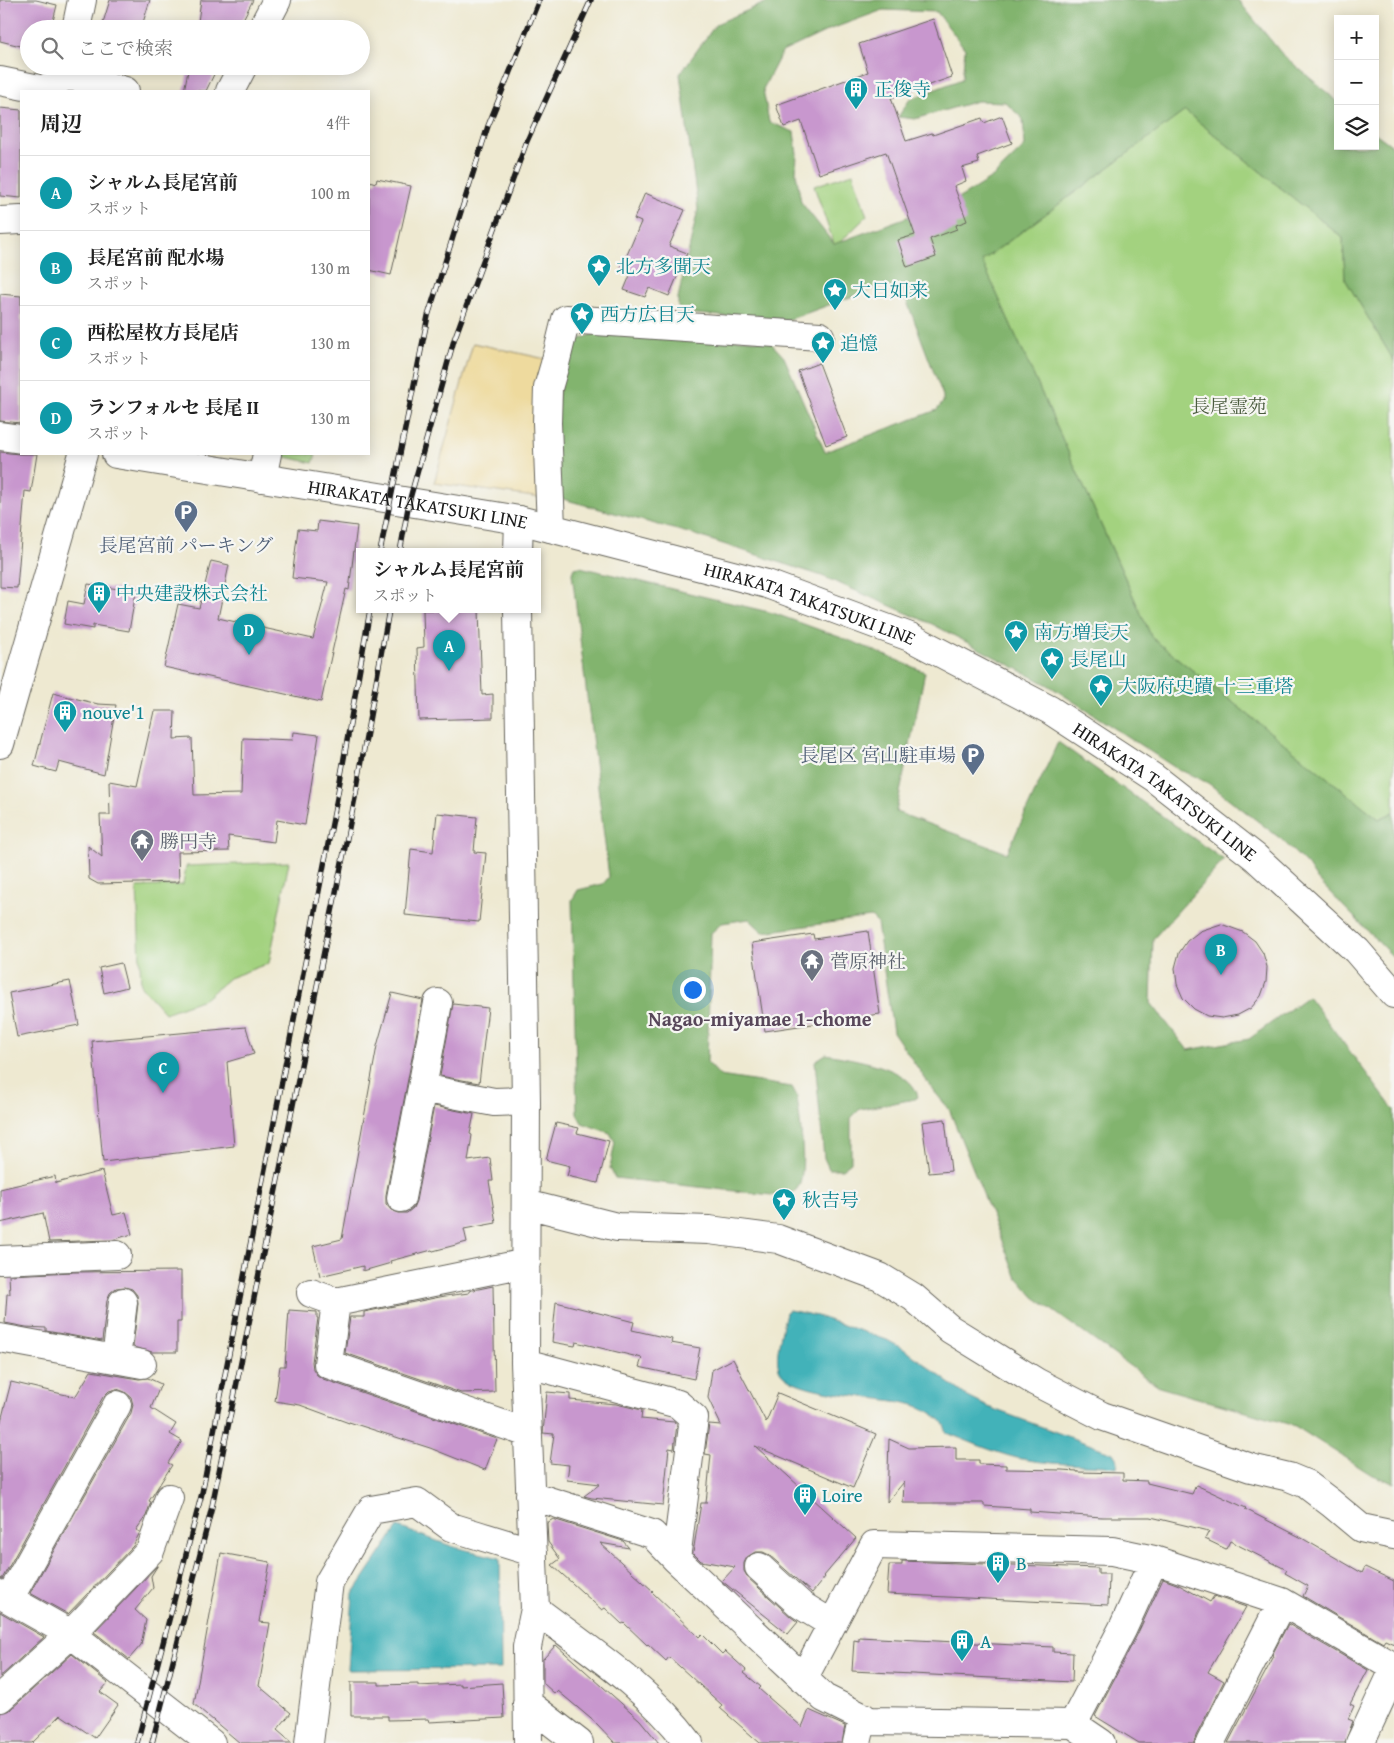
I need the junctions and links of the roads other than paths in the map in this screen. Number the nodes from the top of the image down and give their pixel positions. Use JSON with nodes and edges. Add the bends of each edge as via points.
{"nodes":[{"id":1,"x":82,"y":0,"type":"edge"},
{"id":2,"x":277,"y":0,"type":"edge"},
{"id":3,"x":78,"y":20,"type":"edge"},
{"id":4,"x":267,"y":20,"type":"edge"},
{"id":5,"x":63,"y":75,"type":"edge"},
{"id":6,"x":79,"y":75,"type":"edge"},
{"id":7,"x":238,"y":75,"type":"edge"},
{"id":8,"x":0,"y":81,"type":"edge"},
{"id":9,"x":44,"y":90,"type":"edge"},
{"id":10,"x":44,"y":90,"type":"edge"},
{"id":11,"x":122,"y":90,"type":"edge"},
{"id":12,"x":231,"y":90,"type":"edge"},
{"id":13,"x":20,"y":220,"type":"edge"},
{"id":14,"x":0,"y":221,"type":"edge"},
{"id":15,"x":820,"y":336,"type":"dead end"},
{"id":16,"x":0,"y":436,"type":"edge"},
{"id":17,"x":20,"y":439,"type":"edge"},
{"id":18,"x":83,"y":455,"type":"edge"},
{"id":19,"x":128,"y":455,"type":"edge"},
{"id":20,"x":264,"y":466,"type":"edge"},
{"id":21,"x":520,"y":520,"type":"junction"},
{"id":22,"x":551,"y":528,"type":"junction"},
{"id":23,"x":518,"y":548,"type":"edge"},
{"id":24,"x":518,"y":613,"type":"edge"},
{"id":25,"x":0,"y":744,"type":"edge"},
{"id":26,"x":1394,"y":994,"type":"edge"},
{"id":27,"x":438,"y":1003,"type":"dead end"},
{"id":28,"x":422,"y":1088,"type":"junction"},
{"id":29,"x":526,"y":1101,"type":"junction"},
{"id":30,"x":401,"y":1198,"type":"dead end"},
{"id":31,"x":526,"y":1204,"type":"junction"},
{"id":32,"x":117,"y":1255,"type":"dead end"},
{"id":33,"x":0,"y":1260,"type":"edge"},
{"id":34,"x":526,"y":1263,"type":"junction"},
{"id":35,"x":310,"y":1293,"type":"dead end"},
{"id":36,"x":123,"y":1302,"type":"dead end"},
{"id":37,"x":336,"y":1302,"type":"junction"},
{"id":38,"x":0,"y":1338,"type":"edge"},
{"id":39,"x":524,"y":1364,"type":"junction"},
{"id":40,"x":117,"y":1405,"type":"dead end"},
{"id":41,"x":528,"y":1433,"type":"junction"},
{"id":42,"x":530,"y":1495,"type":"junction"},
{"id":43,"x":169,"y":1498,"type":"dead end"},
{"id":44,"x":1394,"y":1534,"type":"edge"},
{"id":45,"x":533,"y":1552,"type":"junction"},
{"id":46,"x":676,"y":1559,"type":"junction"},
{"id":47,"x":1154,"y":1560,"type":"junction"},
{"id":48,"x":759,"y":1567,"type":"dead end"},
{"id":49,"x":4,"y":1596,"type":"edge"},
{"id":50,"x":1282,"y":1602,"type":"junction"},
{"id":51,"x":535,"y":1609,"type":"junction"},
{"id":52,"x":832,"y":1624,"type":"junction"},
{"id":53,"x":71,"y":1634,"type":"junction"},
{"id":54,"x":1394,"y":1669,"type":"edge"},
{"id":55,"x":802,"y":1679,"type":"junction"},
{"id":56,"x":1,"y":1696,"type":"edge"},
{"id":57,"x":527,"y":1703,"type":"junction"},
{"id":58,"x":1073,"y":1724,"type":"junction"},
{"id":59,"x":860,"y":1730,"type":"edge"},
{"id":60,"x":211,"y":1743,"type":"edge"},
{"id":61,"x":309,"y":1743,"type":"edge"},
{"id":62,"x":528,"y":1743,"type":"edge"},
{"id":63,"x":579,"y":1743,"type":"edge"},
{"id":64,"x":689,"y":1743,"type":"edge"},
{"id":65,"x":1101,"y":1743,"type":"edge"},
{"id":66,"x":1210,"y":1743,"type":"edge"},
{"id":67,"x":1360,"y":1743,"type":"edge"}],
"edges":[{"from":1,"to":3,"type":"street"},
{"from":2,"to":4,"type":"street"},
{"from":5,"to":9,"type":"street"},
{"from":6,"to":11,"type":"street"},
{"from":7,"to":12,"type":"street"},
{"from":8,"to":10,"type":"street"},
{"from":13,"to":14,"type":"street"},
{"from":15,"to":22,"type":"street","via":[[566,318],[548,388],[546,423]]},
{"from":16,"to":17,"type":"street"},
{"from":18,"to":25,"type":"street"},
{"from":19,"to":20,"type":"street","name":"HIRAKATA TAKATSUKI LINE"},
{"from":20,"to":21,"type":"street","name":"HIRAKATA TAKATSUKI LINE"},
{"from":21,"to":22,"type":"street","name":"HIRAKATA TAKATSUKI LINE"},
{"from":21,"to":23,"type":"street"},
{"from":22,"to":26,"type":"street","name":"HIRAKATA TAKATSUKI LINE","via":[[776,587],[910,637],[1050,710],[1154,778],[1255,857],[1357,951]]},
{"from":24,"to":29,"type":"street"},
{"from":27,"to":28,"type":"street"},
{"from":28,"to":29,"type":"street","via":[[494,1102]]},
{"from":28,"to":30,"type":"street"},
{"from":29,"to":31,"type":"street"},
{"from":31,"to":34,"type":"street"},
{"from":31,"to":44,"type":"street","via":[[617,1227],[709,1230],[778,1239],[880,1277],[913,1297],[958,1334],[1036,1382],[1102,1416],[1250,1468],[1289,1477],[1312,1489],[1360,1528]]},
{"from":32,"to":33,"type":"street"},
{"from":34,"to":37,"type":"street"},
{"from":34,"to":39,"type":"street"},
{"from":35,"to":37,"type":"street"},
{"from":36,"to":38,"type":"street","via":[[129,1362]]},
{"from":37,"to":41,"type":"street","via":[[328,1364]]},
{"from":39,"to":41,"type":"street"},
{"from":39,"to":46,"type":"street","via":[[678,1404],[694,1418]]},
{"from":40,"to":49,"type":"street"},
{"from":41,"to":42,"type":"street"},
{"from":42,"to":45,"type":"street"},
{"from":42,"to":46,"type":"street","via":[[652,1534]]},
{"from":43,"to":53,"type":"street","via":[[150,1551]]},
{"from":45,"to":51,"type":"street"},
{"from":45,"to":61,"type":"street","via":[[451,1527],[417,1502],[371,1510],[328,1582]]},
{"from":46,"to":55,"type":"street"},
{"from":47,"to":50,"type":"street"},
{"from":47,"to":52,"type":"street","via":[[1112,1552],[874,1545]]},
{"from":47,"to":58,"type":"street"},
{"from":48,"to":52,"type":"street","via":[[802,1605]]},
{"from":49,"to":53,"type":"street"},
{"from":50,"to":54,"type":"street"},
{"from":50,"to":66,"type":"street"},
{"from":51,"to":57,"type":"street","via":[[527,1647]]},
{"from":51,"to":64,"type":"street","via":[[632,1683]]},
{"from":52,"to":55,"type":"street"},
{"from":53,"to":56,"type":"street"},
{"from":53,"to":60,"type":"street"},
{"from":54,"to":67,"type":"street"},
{"from":55,"to":59,"type":"street"},
{"from":57,"to":62,"type":"street"},
{"from":57,"to":63,"type":"street"},
{"from":58,"to":59,"type":"street","via":[[870,1721]]},
{"from":58,"to":65,"type":"street"}]}
